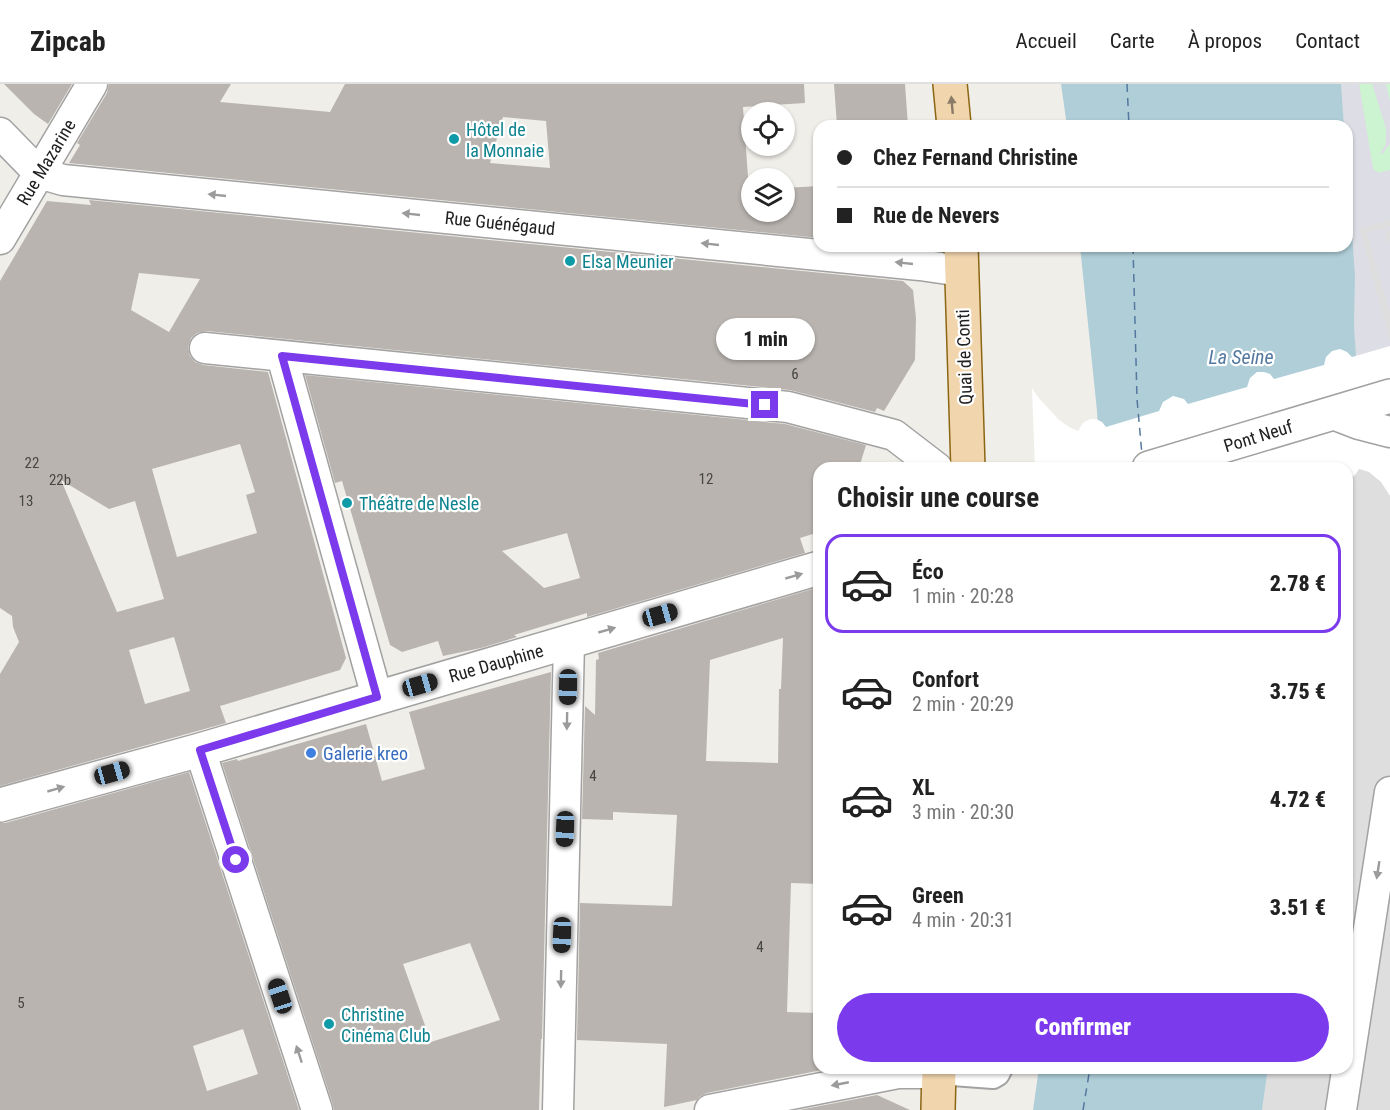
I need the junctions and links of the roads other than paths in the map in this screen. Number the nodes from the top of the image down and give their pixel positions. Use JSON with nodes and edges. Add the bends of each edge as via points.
{"nodes":[{"id":1,"x":92,"y":84,"type":"edge"},
{"id":2,"x":950,"y":84,"type":"edge"},
{"id":3,"x":953,"y":120,"type":"edge"},
{"id":4,"x":0,"y":133,"type":"edge"},
{"id":5,"x":39,"y":173,"type":"junction"},
{"id":6,"x":0,"y":239,"type":"edge"},
{"id":7,"x":961,"y":259,"type":"edge"},
{"id":8,"x":205,"y":348,"type":"dead end"},
{"id":9,"x":282,"y":356,"type":"junction"},
{"id":10,"x":1390,"y":396,"type":"edge"},
{"id":11,"x":1333,"y":414,"type":"junction"},
{"id":12,"x":1390,"y":432,"type":"edge"},
{"id":13,"x":929,"y":462,"type":"edge"},
{"id":14,"x":968,"y":462,"type":"edge"},
{"id":15,"x":1169,"y":462,"type":"edge"},
{"id":16,"x":813,"y":570,"type":"edge"},
{"id":17,"x":569,"y":642,"type":"junction"},
{"id":18,"x":377,"y":697,"type":"junction"},
{"id":19,"x":200,"y":750,"type":"junction"},
{"id":20,"x":1390,"y":792,"type":"edge"},
{"id":21,"x":0,"y":805,"type":"edge"},
{"id":22,"x":1353,"y":1036,"type":"edge"},
{"id":23,"x":888,"y":1074,"type":"edge"},
{"id":24,"x":939,"y":1074,"type":"edge"},
{"id":25,"x":970,"y":1074,"type":"edge"},
{"id":26,"x":998,"y":1074,"type":"edge"},
{"id":27,"x":1347,"y":1074,"type":"edge"},
{"id":28,"x":1342,"y":1109,"type":"edge"},
{"id":29,"x":317,"y":1110,"type":"edge"},
{"id":30,"x":558,"y":1110,"type":"edge"},
{"id":31,"x":711,"y":1110,"type":"edge"},
{"id":32,"x":938,"y":1110,"type":"edge"}],
"edges":[{"from":1,"to":5,"type":"street","name":"Rue Mazarine"},
{"from":3,"to":2,"type":"main road","one_way":true},
{"from":4,"to":5,"type":"street"},
{"from":5,"to":6,"type":"street","name":"Rue Mazarine"},
{"from":7,"to":5,"type":"street","name":"Rue Guénégaud","one_way":true,"via":[[920,265],[63,180]]},
{"from":7,"to":14,"type":"main road","name":"Quai de Conti"},
{"from":8,"to":9,"type":"street"},
{"from":9,"to":13,"type":"street","via":[[788,407],[894,435]]},
{"from":9,"to":18,"type":"street"},
{"from":10,"to":11,"type":"street","name":"Pont Neuf"},
{"from":11,"to":12,"type":"street"},
{"from":11,"to":15,"type":"street","name":"Pont Neuf"},
{"from":17,"to":16,"type":"street","name":"Rue Dauphine","one_way":true},
{"from":17,"to":18,"type":"street","name":"Rue Dauphine"},
{"from":17,"to":30,"type":"street","one_way":true},
{"from":18,"to":19,"type":"street","name":"Rue Dauphine"},
{"from":21,"to":19,"type":"street","name":"Rue Dauphine","one_way":true},
{"from":29,"to":19,"type":"street","one_way":true},
{"from":20,"to":22,"type":"street","one_way":true},
{"from":23,"to":31,"type":"street","one_way":true},
{"from":24,"to":32,"type":"main road"},
{"from":25,"to":26,"type":"street"},
{"from":27,"to":28,"type":"street","one_way":true}]}
